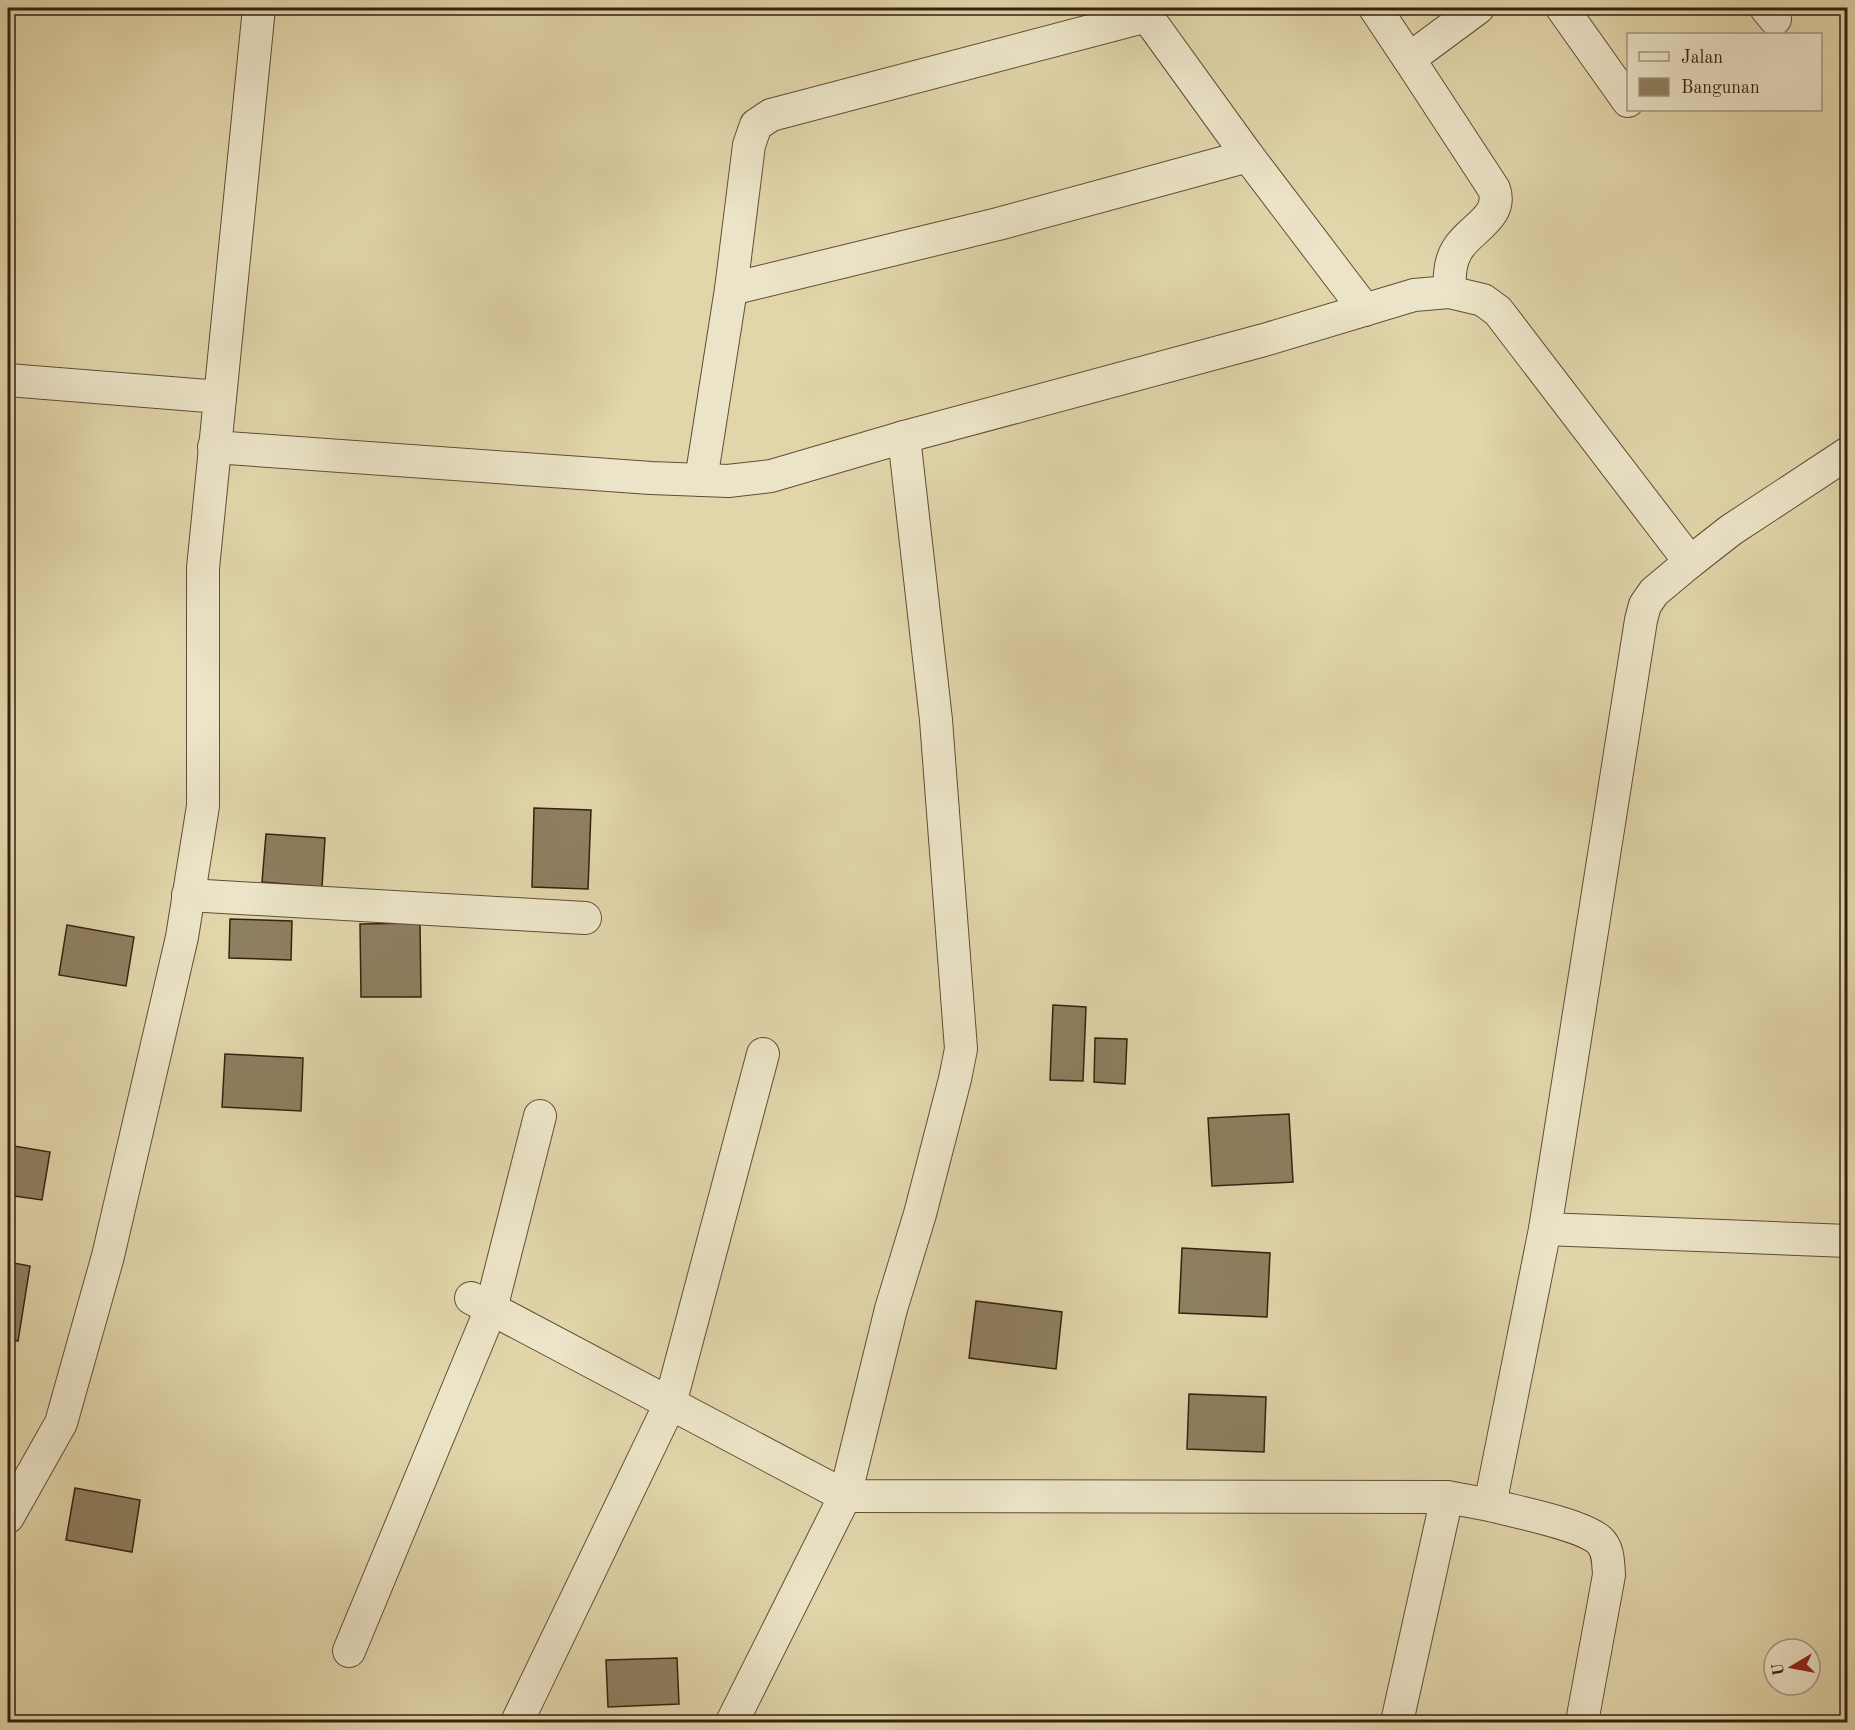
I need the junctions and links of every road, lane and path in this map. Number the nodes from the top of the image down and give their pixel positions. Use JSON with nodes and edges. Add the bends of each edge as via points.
{"nodes":[{"id":1,"x":259,"y":8,"type":"edge"},
{"id":2,"x":1375,"y":8,"type":"edge"},
{"id":3,"x":1478,"y":8,"type":"edge"},
{"id":4,"x":1562,"y":8,"type":"edge"},
{"id":5,"x":1144,"y":12,"type":"edge"},
{"id":6,"x":1409,"y":59,"type":"junction"},
{"id":7,"x":1627,"y":99,"type":"edge"},
{"id":8,"x":1248,"y":156,"type":"junction"},
{"id":9,"x":731,"y":289,"type":"junction"},
{"id":10,"x":1449,"y":292,"type":"junction"},
{"id":11,"x":1365,"y":310,"type":"junction"},
{"id":12,"x":8,"y":380,"type":"edge"},
{"id":13,"x":220,"y":397,"type":"junction"},
{"id":14,"x":904,"y":437,"type":"junction"},
{"id":15,"x":214,"y":447,"type":"junction"},
{"id":16,"x":1848,"y":453,"type":"edge"},
{"id":17,"x":701,"y":480,"type":"junction"},
{"id":18,"x":1690,"y":562,"type":"junction"},
{"id":19,"x":188,"y":895,"type":"junction"},
{"id":20,"x":585,"y":918,"type":"dead end"},
{"id":21,"x":763,"y":1054,"type":"dead end"},
{"id":22,"x":540,"y":1116,"type":"dead end"},
{"id":23,"x":1545,"y":1229,"type":"junction"},
{"id":24,"x":1848,"y":1241,"type":"edge"},
{"id":25,"x":481,"y":1304,"type":"junction"},
{"id":26,"x":670,"y":1404,"type":"junction"},
{"id":27,"x":845,"y":1496,"type":"junction"},
{"id":28,"x":1447,"y":1497,"type":"junction"},
{"id":29,"x":1490,"y":1505,"type":"junction"},
{"id":30,"x":9,"y":1512,"type":"edge"},
{"id":31,"x":350,"y":1651,"type":"dead end"},
{"id":32,"x":517,"y":1722,"type":"edge"},
{"id":33,"x":732,"y":1722,"type":"edge"},
{"id":34,"x":1397,"y":1722,"type":"edge"},
{"id":35,"x":1582,"y":1722,"type":"edge"}],
"edges":[{"from":1,"to":13,"type":"street"},
{"from":2,"to":6,"type":"street"},
{"from":3,"to":6,"type":"street"},
{"from":4,"to":7,"type":"street"},
{"from":5,"to":8,"type":"street"},
{"from":5,"to":9,"type":"street","via":[[771,115],[756,125],[751,136]]},
{"from":6,"to":10,"type":"street","via":[[1496,196],[1491,214],[1453,258]]},
{"from":8,"to":9,"type":"street","via":[[998,224]]},
{"from":8,"to":11,"type":"street"},
{"from":9,"to":17,"type":"street"},
{"from":10,"to":11,"type":"street","via":[[1414,296]]},
{"from":10,"to":18,"type":"street","via":[[1483,300],[1498,310]]},
{"from":11,"to":14,"type":"street"},
{"from":12,"to":13,"type":"street"},
{"from":13,"to":15,"type":"street"},
{"from":14,"to":17,"type":"street","via":[[771,476]]},
{"from":14,"to":27,"type":"street","via":[[936,720],[961,1049]]},
{"from":15,"to":17,"type":"street"},
{"from":15,"to":19,"type":"street","via":[[203,568],[203,806]]},
{"from":16,"to":18,"type":"street","via":[[1731,530]]},
{"from":18,"to":23,"type":"street","via":[[1654,592],[1641,620]]},
{"from":19,"to":20,"type":"street"},
{"from":19,"to":30,"type":"street","via":[[182,937],[108,1256],[61,1423]]},
{"from":21,"to":26,"type":"street"},
{"from":22,"to":25,"type":"street"},
{"from":23,"to":24,"type":"street"},
{"from":23,"to":29,"type":"street"},
{"from":25,"to":26,"type":"street"},
{"from":25,"to":31,"type":"street"},
{"from":26,"to":27,"type":"street"},
{"from":26,"to":32,"type":"street"},
{"from":27,"to":28,"type":"street"},
{"from":27,"to":33,"type":"street"},
{"from":28,"to":29,"type":"street"},
{"from":28,"to":34,"type":"street"},
{"from":29,"to":35,"type":"street","via":[[1582,1529],[1600,1541],[1608,1556],[1609,1575]]}]}
